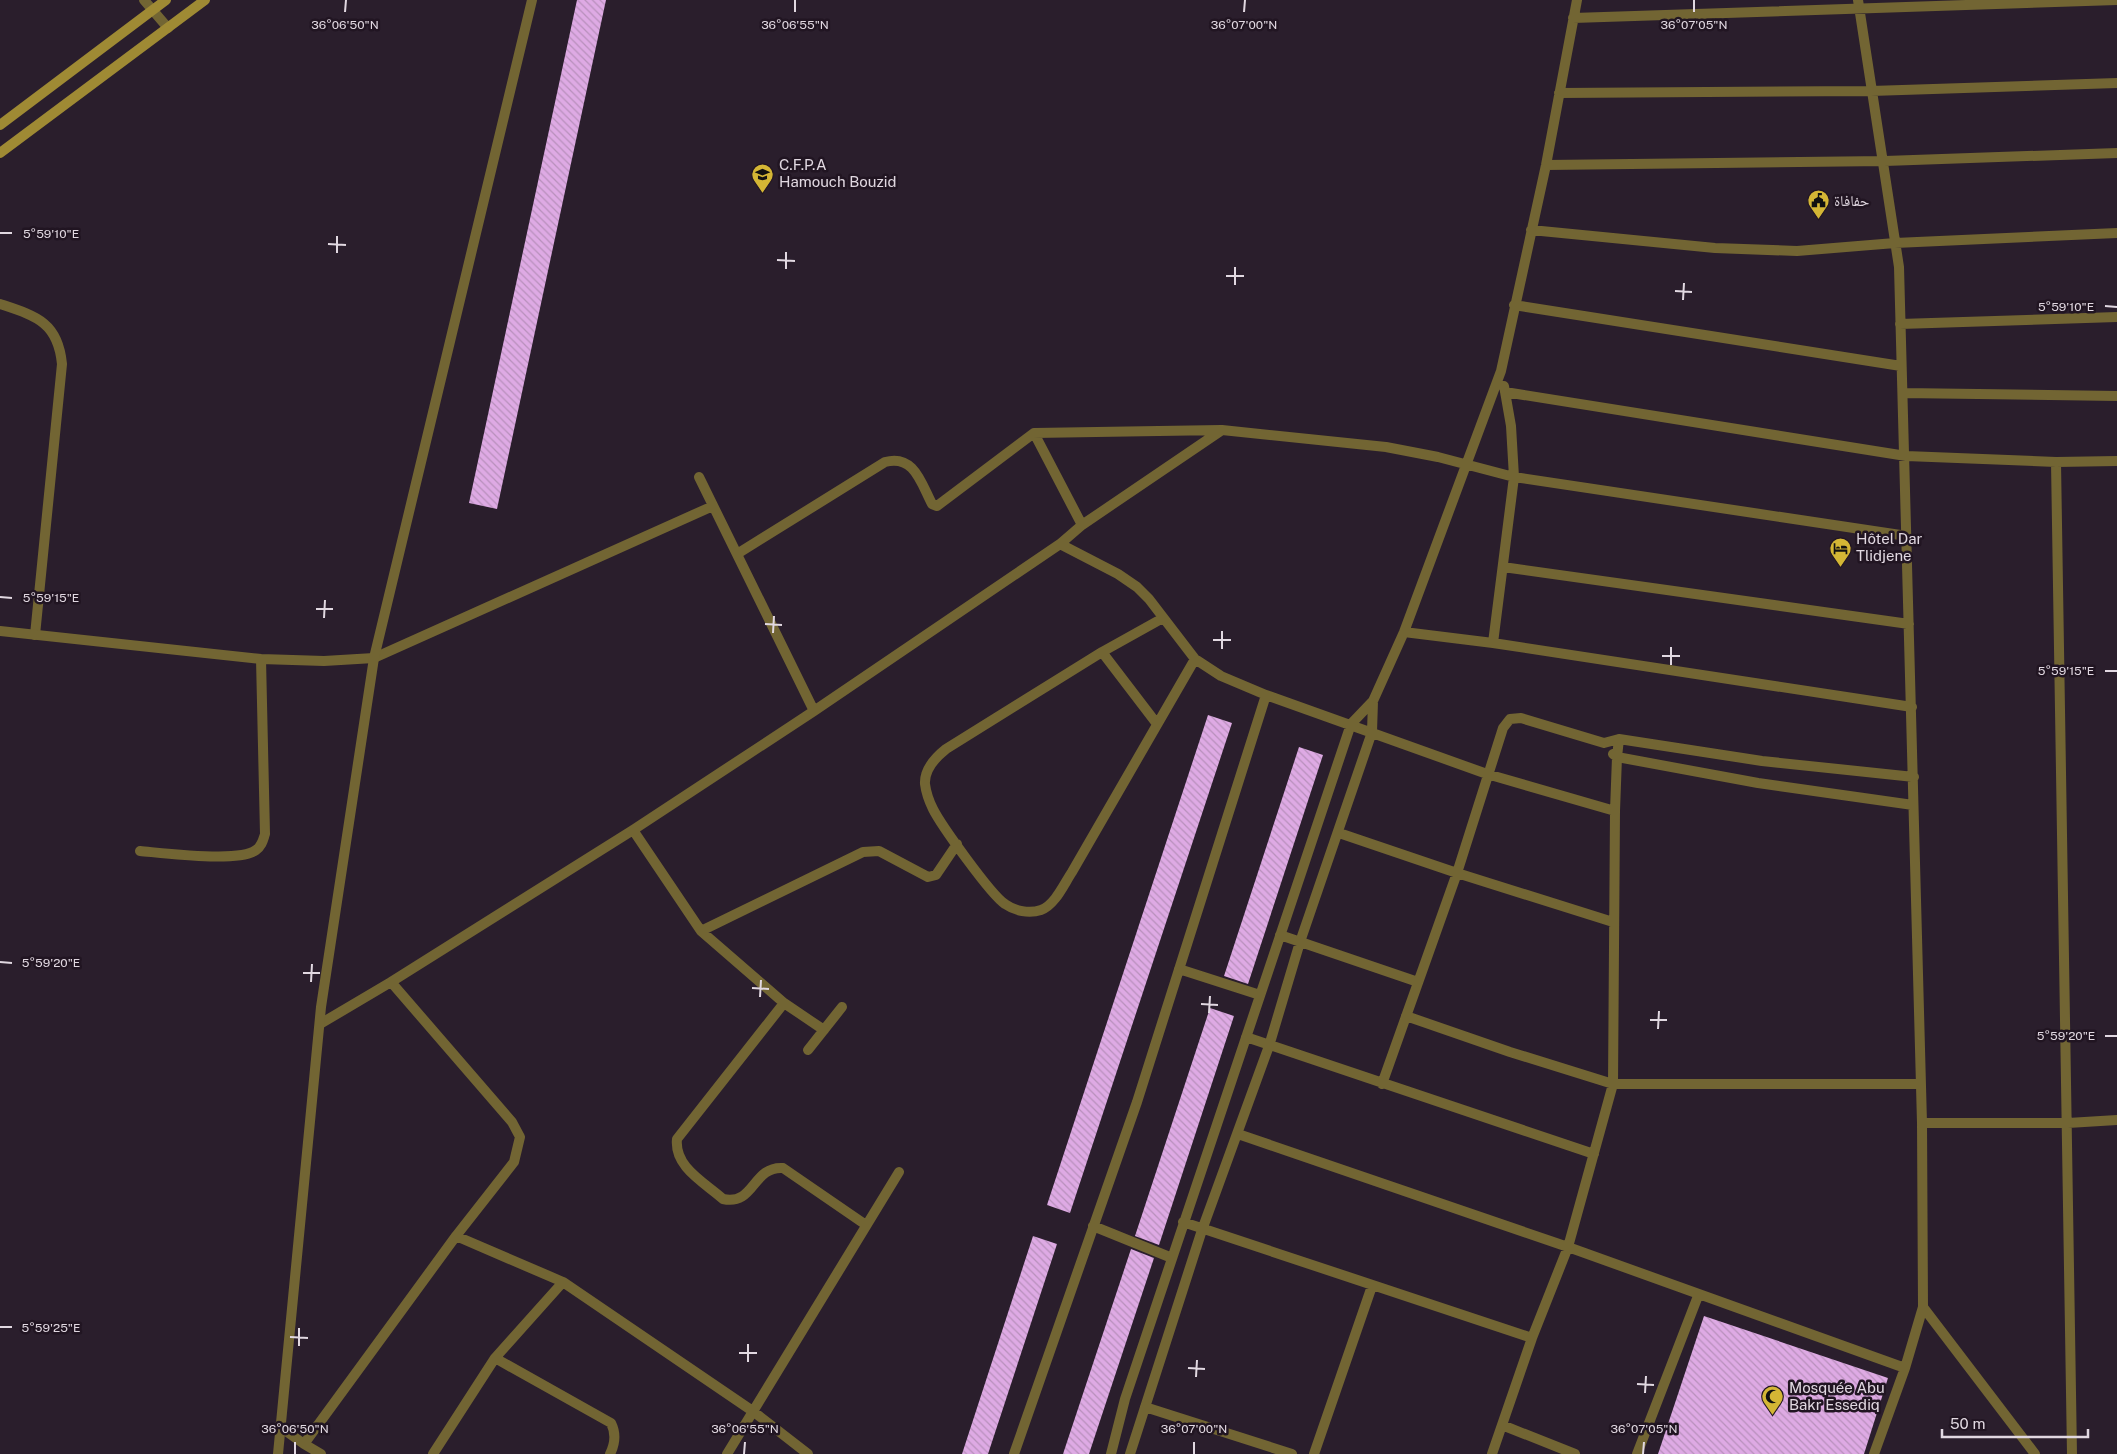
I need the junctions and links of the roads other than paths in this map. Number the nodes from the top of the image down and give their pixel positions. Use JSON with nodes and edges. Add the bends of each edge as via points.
{"nodes":[{"id":1,"x":144,"y":0,"type":"edge"},
{"id":2,"x":166,"y":0,"type":"edge"},
{"id":3,"x":205,"y":0,"type":"edge"},
{"id":4,"x":532,"y":0,"type":"edge"},
{"id":5,"x":1577,"y":0,"type":"edge"},
{"id":6,"x":2117,"y":0,"type":"edge"},
{"id":7,"x":1859,"y":4,"type":"edge"},
{"id":8,"x":153,"y":10,"type":"junction"},
{"id":9,"x":1573,"y":18,"type":"junction"},
{"id":10,"x":168,"y":28,"type":"junction"},
{"id":11,"x":2117,"y":83,"type":"edge"},
{"id":12,"x":1871,"y":91,"type":"junction"},
{"id":13,"x":1559,"y":93,"type":"junction"},
{"id":14,"x":0,"y":125,"type":"edge"},
{"id":15,"x":2117,"y":152,"type":"edge"},
{"id":16,"x":0,"y":153,"type":"edge"},
{"id":17,"x":1885,"y":161,"type":"junction"},
{"id":18,"x":1546,"y":165,"type":"junction"},
{"id":19,"x":1531,"y":230,"type":"junction"},
{"id":20,"x":2117,"y":233,"type":"edge"},
{"id":21,"x":1895,"y":242,"type":"junction"},
{"id":22,"x":0,"y":304,"type":"edge"},
{"id":23,"x":1514,"y":305,"type":"junction"},
{"id":24,"x":2117,"y":317,"type":"edge"},
{"id":25,"x":1900,"y":324,"type":"junction"},
{"id":26,"x":1901,"y":366,"type":"junction"},
{"id":27,"x":1501,"y":370,"type":"junction"},
{"id":28,"x":1505,"y":392,"type":"junction"},
{"id":29,"x":1903,"y":393,"type":"junction"},
{"id":30,"x":2117,"y":396,"type":"edge"},
{"id":31,"x":1222,"y":430,"type":"junction"},
{"id":32,"x":1034,"y":433,"type":"junction"},
{"id":33,"x":1906,"y":456,"type":"junction"},
{"id":34,"x":2117,"y":461,"type":"edge"},
{"id":35,"x":2056,"y":462,"type":"junction"},
{"id":36,"x":1467,"y":465,"type":"junction"},
{"id":37,"x":1514,"y":477,"type":"junction"},
{"id":38,"x":698,"y":478,"type":"dead end"},
{"id":39,"x":713,"y":506,"type":"junction"},
{"id":40,"x":1082,"y":525,"type":"junction"},
{"id":41,"x":1907,"y":536,"type":"junction"},
{"id":42,"x":1060,"y":544,"type":"junction"},
{"id":43,"x":737,"y":554,"type":"junction"},
{"id":44,"x":1503,"y":567,"type":"junction"},
{"id":45,"x":1163,"y":618,"type":"junction"},
{"id":46,"x":1910,"y":624,"type":"junction"},
{"id":47,"x":0,"y":631,"type":"edge"},
{"id":48,"x":1404,"y":632,"type":"junction"},
{"id":49,"x":35,"y":635,"type":"junction"},
{"id":50,"x":1493,"y":643,"type":"junction"},
{"id":51,"x":1102,"y":652,"type":"junction"},
{"id":52,"x":374,"y":658,"type":"junction"},
{"id":53,"x":260,"y":659,"type":"junction"},
{"id":54,"x":1195,"y":659,"type":"junction"},
{"id":55,"x":1266,"y":696,"type":"junction"},
{"id":56,"x":1372,"y":701,"type":"junction"},
{"id":57,"x":1912,"y":707,"type":"junction"},
{"id":58,"x":814,"y":711,"type":"junction"},
{"id":59,"x":1157,"y":724,"type":"junction"},
{"id":60,"x":1351,"y":724,"type":"junction"},
{"id":61,"x":1372,"y":732,"type":"junction"},
{"id":62,"x":1619,"y":739,"type":"junction"},
{"id":63,"x":1604,"y":743,"type":"junction"},
{"id":64,"x":1616,"y":757,"type":"junction"},
{"id":65,"x":1487,"y":774,"type":"junction"},
{"id":66,"x":1914,"y":778,"type":"junction"},
{"id":67,"x":1913,"y":805,"type":"junction"},
{"id":68,"x":1615,"y":811,"type":"junction"},
{"id":69,"x":633,"y":830,"type":"junction"},
{"id":70,"x":1339,"y":833,"type":"junction"},
{"id":71,"x":957,"y":844,"type":"junction"},
{"id":72,"x":140,"y":851,"type":"dead end"},
{"id":73,"x":1457,"y":873,"type":"junction"},
{"id":74,"x":1613,"y":922,"type":"junction"},
{"id":75,"x":700,"y":931,"type":"junction"},
{"id":76,"x":1280,"y":935,"type":"junction"},
{"id":77,"x":1300,"y":942,"type":"junction"},
{"id":78,"x":1179,"y":970,"type":"junction"},
{"id":79,"x":391,"y":982,"type":"junction"},
{"id":80,"x":1418,"y":982,"type":"junction"},
{"id":81,"x":1260,"y":995,"type":"junction"},
{"id":82,"x":784,"y":1003,"type":"junction"},
{"id":83,"x":842,"y":1006,"type":"dead end"},
{"id":84,"x":1406,"y":1016,"type":"junction"},
{"id":85,"x":320,"y":1024,"type":"junction"},
{"id":86,"x":824,"y":1030,"type":"junction"},
{"id":87,"x":1246,"y":1037,"type":"junction"},
{"id":88,"x":1269,"y":1046,"type":"junction"},
{"id":89,"x":808,"y":1050,"type":"dead end"},
{"id":90,"x":1382,"y":1084,"type":"junction"},
{"id":91,"x":1613,"y":1084,"type":"junction"},
{"id":92,"x":1920,"y":1084,"type":"junction"},
{"id":93,"x":2117,"y":1120,"type":"edge"},
{"id":94,"x":1922,"y":1123,"type":"junction"},
{"id":95,"x":2068,"y":1123,"type":"junction"},
{"id":96,"x":1238,"y":1134,"type":"junction"},
{"id":97,"x":1594,"y":1154,"type":"junction"},
{"id":98,"x":899,"y":1172,"type":"dead end"},
{"id":99,"x":1184,"y":1222,"type":"junction"},
{"id":100,"x":866,"y":1224,"type":"junction"},
{"id":101,"x":1093,"y":1226,"type":"junction"},
{"id":102,"x":1202,"y":1230,"type":"junction"},
{"id":103,"x":456,"y":1236,"type":"junction"},
{"id":104,"x":1568,"y":1247,"type":"junction"},
{"id":105,"x":1172,"y":1258,"type":"junction"},
{"id":106,"x":563,"y":1282,"type":"junction"},
{"id":107,"x":1372,"y":1286,"type":"junction"},
{"id":108,"x":1698,"y":1296,"type":"junction"},
{"id":109,"x":1923,"y":1307,"type":"junction"},
{"id":110,"x":1532,"y":1338,"type":"junction"},
{"id":111,"x":495,"y":1358,"type":"junction"},
{"id":112,"x":1905,"y":1368,"type":"junction"},
{"id":113,"x":1145,"y":1407,"type":"junction"},
{"id":114,"x":754,"y":1412,"type":"junction"},
{"id":115,"x":1502,"y":1425,"type":"junction"},
{"id":116,"x":279,"y":1426,"type":"junction"},
{"id":117,"x":304,"y":1444,"type":"junction"},
{"id":118,"x":278,"y":1454,"type":"edge"},
{"id":119,"x":321,"y":1454,"type":"edge"},
{"id":120,"x":433,"y":1454,"type":"edge"},
{"id":121,"x":610,"y":1454,"type":"edge"},
{"id":122,"x":727,"y":1454,"type":"edge"},
{"id":123,"x":808,"y":1454,"type":"edge"},
{"id":124,"x":1014,"y":1454,"type":"edge"},
{"id":125,"x":1111,"y":1454,"type":"edge"},
{"id":126,"x":1130,"y":1454,"type":"edge"},
{"id":127,"x":1292,"y":1454,"type":"edge"},
{"id":128,"x":1314,"y":1454,"type":"edge"},
{"id":129,"x":1492,"y":1454,"type":"edge"},
{"id":130,"x":1575,"y":1454,"type":"edge"},
{"id":131,"x":1637,"y":1454,"type":"edge"},
{"id":132,"x":1874,"y":1454,"type":"edge"},
{"id":133,"x":2035,"y":1454,"type":"edge"},
{"id":134,"x":2072,"y":1454,"type":"edge"}],
"edges":[{"from":1,"to":8,"type":"street"},
{"from":2,"to":8,"type":"main road"},
{"from":3,"to":10,"type":"main road"},
{"from":4,"to":52,"type":"street"},
{"from":5,"to":9,"type":"street"},
{"from":6,"to":7,"type":"street"},
{"from":7,"to":9,"type":"street"},
{"from":7,"to":12,"type":"street"},
{"from":8,"to":10,"type":"street"},
{"from":8,"to":14,"type":"main road"},
{"from":9,"to":13,"type":"street"},
{"from":10,"to":16,"type":"main road"},
{"from":11,"to":12,"type":"street"},
{"from":12,"to":13,"type":"street"},
{"from":12,"to":17,"type":"street"},
{"from":13,"to":18,"type":"street"},
{"from":15,"to":17,"type":"street"},
{"from":17,"to":18,"type":"street"},
{"from":17,"to":21,"type":"street"},
{"from":18,"to":19,"type":"street"},
{"from":19,"to":21,"type":"street","via":[[1715,248],[1788,251]]},
{"from":19,"to":23,"type":"street"},
{"from":20,"to":21,"type":"street"},
{"from":21,"to":25,"type":"street"},
{"from":22,"to":49,"type":"street","via":[[42,320],[54,332],[61,347],[62,364]]},
{"from":23,"to":26,"type":"street"},
{"from":23,"to":27,"type":"street"},
{"from":24,"to":25,"type":"street"},
{"from":25,"to":26,"type":"street"},
{"from":26,"to":29,"type":"street"},
{"from":27,"to":28,"type":"street"},
{"from":27,"to":36,"type":"street"},
{"from":28,"to":33,"type":"street"},
{"from":28,"to":37,"type":"street"},
{"from":29,"to":30,"type":"street"},
{"from":29,"to":33,"type":"street"},
{"from":31,"to":32,"type":"street"},
{"from":31,"to":36,"type":"street","via":[[1386,447]]},
{"from":31,"to":40,"type":"street"},
{"from":32,"to":40,"type":"street"},
{"from":32,"to":43,"type":"street","via":[[937,506],[932,504],[911,466],[900,459],[892,460]]},
{"from":33,"to":35,"type":"street"},
{"from":33,"to":41,"type":"street"},
{"from":34,"to":35,"type":"street"},
{"from":35,"to":95,"type":"street"},
{"from":36,"to":37,"type":"street"},
{"from":36,"to":48,"type":"street"},
{"from":37,"to":41,"type":"street"},
{"from":37,"to":44,"type":"street"},
{"from":38,"to":39,"type":"street"},
{"from":39,"to":43,"type":"street"},
{"from":39,"to":52,"type":"street"},
{"from":40,"to":42,"type":"street"},
{"from":41,"to":46,"type":"street"},
{"from":42,"to":45,"type":"street","via":[[1118,574],[1149,599]]},
{"from":42,"to":58,"type":"street"},
{"from":43,"to":58,"type":"street"},
{"from":44,"to":46,"type":"street"},
{"from":44,"to":50,"type":"street"},
{"from":45,"to":51,"type":"street"},
{"from":45,"to":54,"type":"street"},
{"from":46,"to":57,"type":"street"},
{"from":47,"to":49,"type":"street"},
{"from":48,"to":50,"type":"street"},
{"from":48,"to":56,"type":"street"},
{"from":49,"to":53,"type":"street"},
{"from":50,"to":57,"type":"street"},
{"from":51,"to":59,"type":"street"},
{"from":51,"to":71,"type":"street","via":[[935,758],[925,782],[927,793],[934,811]]},
{"from":52,"to":53,"type":"street","via":[[324,661]]},
{"from":52,"to":85,"type":"street"},
{"from":53,"to":72,"type":"street","via":[[265,834],[262,844],[247,855],[230,856]]},
{"from":54,"to":55,"type":"street","via":[[1221,676]]},
{"from":54,"to":59,"type":"street"},
{"from":55,"to":60,"type":"street"},
{"from":55,"to":78,"type":"street"},
{"from":56,"to":60,"type":"street"},
{"from":56,"to":61,"type":"street"},
{"from":57,"to":66,"type":"street"},
{"from":58,"to":69,"type":"street"},
{"from":59,"to":71,"type":"street","via":[[1050,905],[1040,910],[1016,910],[1002,903]]},
{"from":60,"to":61,"type":"street"},
{"from":60,"to":76,"type":"street"},
{"from":61,"to":65,"type":"street"},
{"from":61,"to":70,"type":"street"},
{"from":62,"to":63,"type":"street"},
{"from":62,"to":64,"type":"street"},
{"from":62,"to":66,"type":"street","via":[[1762,761]]},
{"from":63,"to":64,"type":"street"},
{"from":63,"to":65,"type":"street","via":[[1510,719],[1503,728]]},
{"from":64,"to":67,"type":"street","via":[[1758,783]]},
{"from":64,"to":68,"type":"street"},
{"from":65,"to":68,"type":"street"},
{"from":65,"to":73,"type":"street"},
{"from":66,"to":67,"type":"street"},
{"from":67,"to":92,"type":"street"},
{"from":68,"to":74,"type":"street"},
{"from":69,"to":75,"type":"street"},
{"from":69,"to":79,"type":"street"},
{"from":70,"to":73,"type":"street"},
{"from":70,"to":77,"type":"street"},
{"from":71,"to":75,"type":"street","via":[[936,875],[928,878],[879,851],[863,852]]},
{"from":73,"to":74,"type":"street"},
{"from":73,"to":80,"type":"street"},
{"from":74,"to":91,"type":"street"},
{"from":75,"to":82,"type":"street"},
{"from":76,"to":77,"type":"street"},
{"from":76,"to":81,"type":"street"},
{"from":77,"to":80,"type":"street"},
{"from":77,"to":88,"type":"street"},
{"from":78,"to":81,"type":"street"},
{"from":78,"to":101,"type":"street"},
{"from":79,"to":85,"type":"street"},
{"from":79,"to":103,"type":"street","via":[[512,1122],[520,1137],[514,1162]]},
{"from":80,"to":84,"type":"street"},
{"from":81,"to":87,"type":"street"},
{"from":82,"to":86,"type":"street"},
{"from":82,"to":100,"type":"street","via":[[677,1139],[678,1156],[682,1164],[723,1198],[737,1200],[765,1172],[783,1168]]},
{"from":83,"to":86,"type":"street"},
{"from":84,"to":90,"type":"street"},
{"from":84,"to":91,"type":"street"},
{"from":85,"to":116,"type":"street"},
{"from":86,"to":89,"type":"street"},
{"from":87,"to":88,"type":"street"},
{"from":87,"to":99,"type":"street"},
{"from":88,"to":90,"type":"street"},
{"from":88,"to":96,"type":"street"},
{"from":90,"to":97,"type":"street"},
{"from":91,"to":92,"type":"street"},
{"from":91,"to":97,"type":"street"},
{"from":92,"to":94,"type":"street"},
{"from":93,"to":95,"type":"street"},
{"from":94,"to":95,"type":"street"},
{"from":94,"to":109,"type":"street"},
{"from":95,"to":134,"type":"street"},
{"from":96,"to":102,"type":"street"},
{"from":96,"to":104,"type":"street"},
{"from":97,"to":104,"type":"street"},
{"from":98,"to":100,"type":"street"},
{"from":99,"to":102,"type":"street"},
{"from":99,"to":105,"type":"street"},
{"from":100,"to":114,"type":"street"},
{"from":101,"to":105,"type":"street"},
{"from":101,"to":124,"type":"street"},
{"from":102,"to":107,"type":"street"},
{"from":102,"to":113,"type":"street"},
{"from":103,"to":106,"type":"street"},
{"from":103,"to":117,"type":"street"},
{"from":104,"to":108,"type":"street"},
{"from":104,"to":110,"type":"street"},
{"from":105,"to":125,"type":"street","via":[[1125,1399]]},
{"from":106,"to":111,"type":"street"},
{"from":106,"to":114,"type":"street"},
{"from":107,"to":110,"type":"street"},
{"from":107,"to":128,"type":"street"},
{"from":108,"to":112,"type":"street"},
{"from":108,"to":131,"type":"street"},
{"from":109,"to":112,"type":"street"},
{"from":109,"to":133,"type":"street"},
{"from":110,"to":115,"type":"street"},
{"from":111,"to":120,"type":"street"},
{"from":111,"to":121,"type":"street","via":[[610,1423],[614,1430]]},
{"from":112,"to":132,"type":"street"},
{"from":113,"to":126,"type":"street"},
{"from":113,"to":127,"type":"street"},
{"from":114,"to":122,"type":"street"},
{"from":114,"to":123,"type":"street"},
{"from":115,"to":129,"type":"street"},
{"from":115,"to":130,"type":"street"},
{"from":116,"to":117,"type":"street"},
{"from":116,"to":118,"type":"street"},
{"from":117,"to":119,"type":"street"}]}
